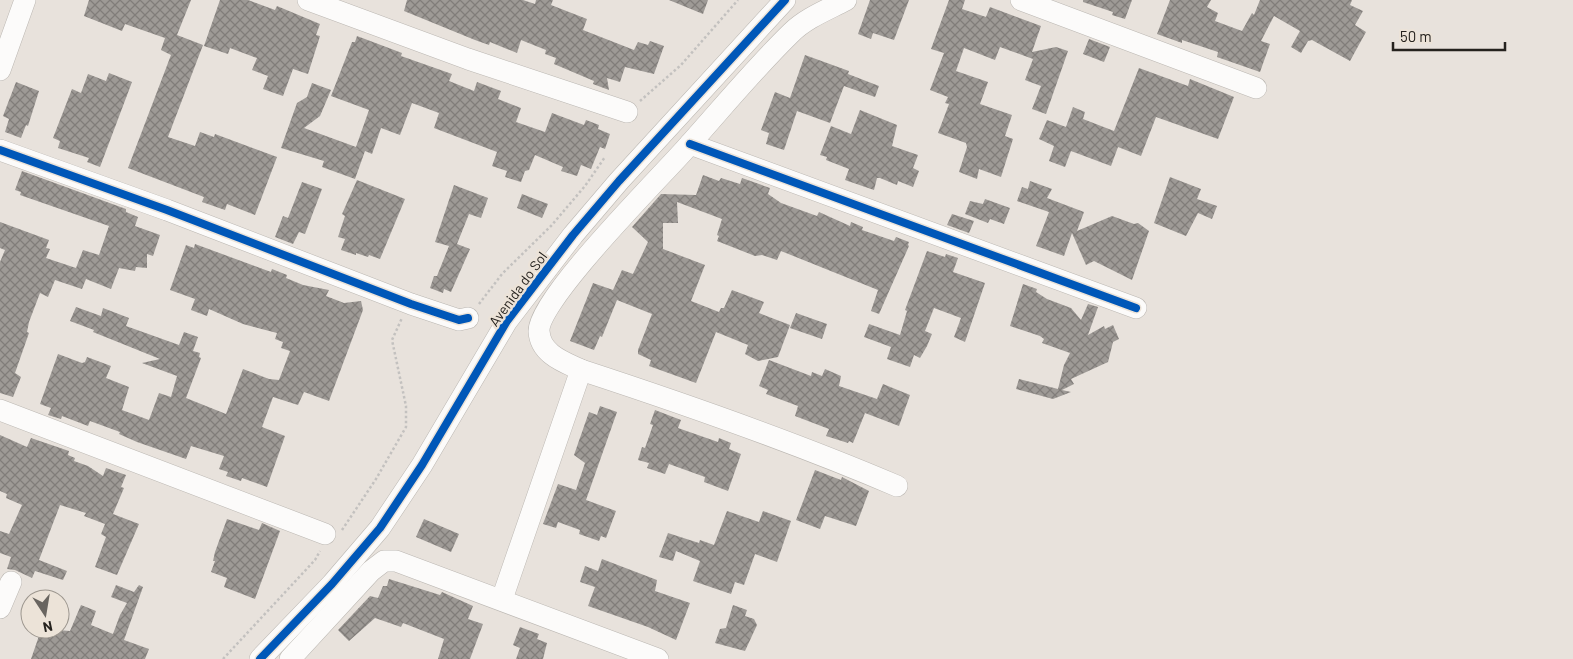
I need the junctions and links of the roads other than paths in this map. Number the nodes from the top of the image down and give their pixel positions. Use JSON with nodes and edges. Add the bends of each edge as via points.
{"nodes":[{"id":1,"x":26,"y":0,"type":"edge"},
{"id":2,"x":308,"y":0,"type":"edge"},
{"id":3,"x":785,"y":0,"type":"edge"},
{"id":4,"x":846,"y":0,"type":"edge"},
{"id":5,"x":1021,"y":0,"type":"edge"},
{"id":6,"x":0,"y":70,"type":"edge"},
{"id":7,"x":1256,"y":88,"type":"dead end"},
{"id":8,"x":627,"y":112,"type":"road end"},
{"id":9,"x":690,"y":144,"type":"junction"},
{"id":10,"x":0,"y":150,"type":"edge"},
{"id":11,"x":1136,"y":308,"type":"dead end"},
{"id":12,"x":468,"y":318,"type":"road end"},
{"id":13,"x":581,"y":370,"type":"junction"},
{"id":14,"x":0,"y":410,"type":"edge"},
{"id":15,"x":897,"y":486,"type":"dead end"},
{"id":16,"x":325,"y":534,"type":"road end"},
{"id":17,"x":11,"y":582,"type":"dead end"},
{"id":18,"x":502,"y":599,"type":"junction"},
{"id":19,"x":0,"y":608,"type":"edge"},
{"id":20,"x":260,"y":659,"type":"edge"},
{"id":21,"x":290,"y":659,"type":"edge"},
{"id":22,"x":658,"y":659,"type":"edge"}],
"edges":[{"from":1,"to":6,"type":"street"},
{"from":2,"to":8,"type":"street","via":[[468,59]]},
{"from":3,"to":20,"type":"street","name":"Avenida do Sol","via":[[573,235],[507,321],[422,465],[380,528]]},
{"from":4,"to":9,"type":"street","via":[[792,31],[717,110]]},
{"from":5,"to":7,"type":"street"},
{"from":9,"to":11,"type":"street"},
{"from":9,"to":13,"type":"street","via":[[607,234],[541,318],[539,332],[551,355]]},
{"from":10,"to":12,"type":"street","via":[[411,304],[459,320]]},
{"from":13,"to":15,"type":"street","via":[[732,420]]},
{"from":13,"to":18,"type":"street"},
{"from":14,"to":16,"type":"street"},
{"from":17,"to":19,"type":"street"},
{"from":18,"to":21,"type":"street","via":[[396,561],[384,561]]},
{"from":18,"to":22,"type":"street"}]}
